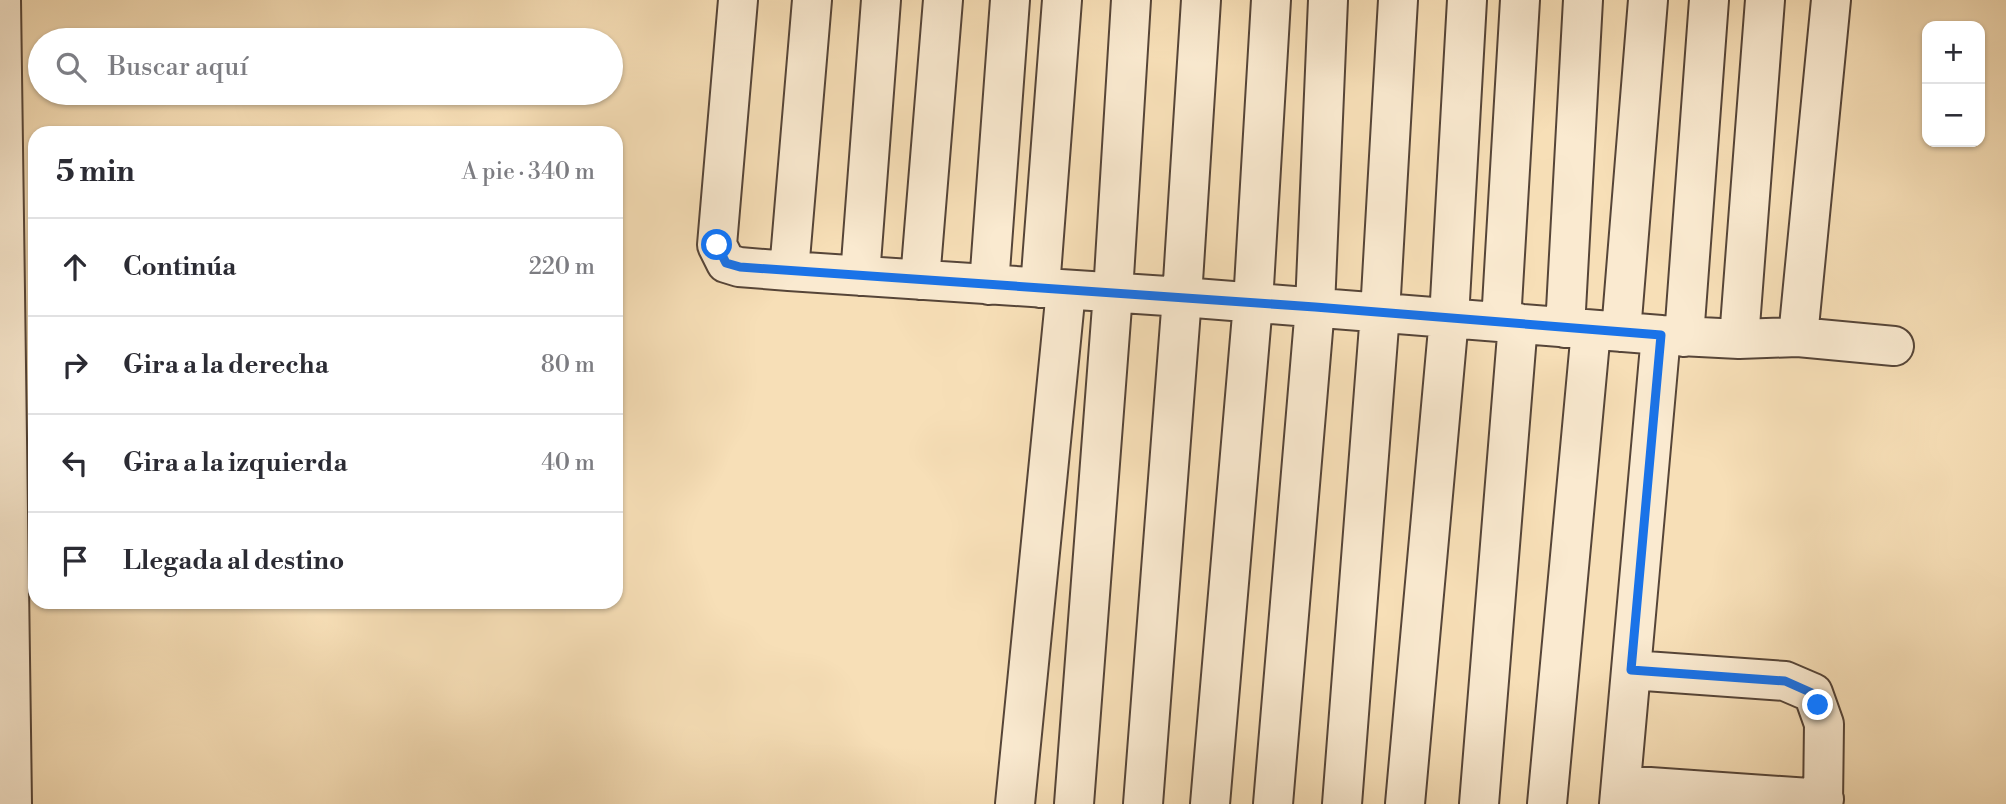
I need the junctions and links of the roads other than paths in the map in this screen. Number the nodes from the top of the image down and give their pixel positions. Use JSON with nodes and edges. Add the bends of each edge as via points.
{"nodes":[{"id":1,"x":1,"y":0,"type":"edge"},
{"id":2,"x":738,"y":0,"type":"edge"},
{"id":3,"x":812,"y":0,"type":"edge"},
{"id":4,"x":881,"y":0,"type":"edge"},
{"id":5,"x":943,"y":0,"type":"edge"},
{"id":6,"x":1010,"y":0,"type":"edge"},
{"id":7,"x":1062,"y":0,"type":"edge"},
{"id":8,"x":1130,"y":0,"type":"edge"},
{"id":9,"x":1201,"y":0,"type":"edge"},
{"id":10,"x":1271,"y":0,"type":"edge"},
{"id":11,"x":1328,"y":0,"type":"edge"},
{"id":12,"x":1398,"y":0,"type":"edge"},
{"id":13,"x":1467,"y":0,"type":"edge"},
{"id":14,"x":1520,"y":0,"type":"edge"},
{"id":15,"x":1583,"y":0,"type":"edge"},
{"id":16,"x":1648,"y":0,"type":"edge"},
{"id":17,"x":1709,"y":0,"type":"edge"},
{"id":18,"x":1765,"y":0,"type":"edge"},
{"id":19,"x":1830,"y":0,"type":"edge"},
{"id":20,"x":789,"y":271,"type":"junction"},
{"id":21,"x":860,"y":276,"type":"junction"},
{"id":22,"x":920,"y":280,"type":"junction"},
{"id":23,"x":989,"y":285,"type":"junction"},
{"id":24,"x":1053,"y":289,"type":"junction"},
{"id":25,"x":1113,"y":293,"type":"junction"},
{"id":26,"x":1182,"y":297,"type":"junction"},
{"id":27,"x":1252,"y":303,"type":"junction"},
{"id":28,"x":1315,"y":307,"type":"junction"},
{"id":29,"x":1380,"y":313,"type":"junction"},
{"id":30,"x":1448,"y":318,"type":"junction"},
{"id":31,"x":1509,"y":322,"type":"junction"},
{"id":32,"x":1592,"y":330,"type":"junction"},
{"id":33,"x":1672,"y":336,"type":"junction"},
{"id":34,"x":1798,"y":337,"type":"junction"},
{"id":35,"x":1739,"y":339,"type":"junction"},
{"id":36,"x":1894,"y":346,"type":"dead end"},
{"id":37,"x":1631,"y":670,"type":"junction"},
{"id":38,"x":1620,"y":794,"type":"edge"},
{"id":39,"x":1680,"y":796,"type":"edge"},
{"id":40,"x":1749,"y":799,"type":"edge"},
{"id":41,"x":1823,"y":802,"type":"edge"},
{"id":42,"x":12,"y":804,"type":"edge"},
{"id":43,"x":1015,"y":804,"type":"edge"},
{"id":44,"x":1074,"y":804,"type":"edge"},
{"id":45,"x":1143,"y":804,"type":"edge"},
{"id":46,"x":1210,"y":804,"type":"edge"},
{"id":47,"x":1273,"y":804,"type":"edge"},
{"id":48,"x":1342,"y":804,"type":"edge"},
{"id":49,"x":1405,"y":804,"type":"edge"},
{"id":50,"x":1479,"y":804,"type":"edge"},
{"id":51,"x":1547,"y":804,"type":"edge"}],
"edges":[{"from":1,"to":42,"type":"street"},
{"from":2,"to":20,"type":"street","via":[[717,245],[726,263]]},
{"from":3,"to":20,"type":"street"},
{"from":4,"to":21,"type":"street"},
{"from":5,"to":22,"type":"street"},
{"from":6,"to":23,"type":"street"},
{"from":7,"to":24,"type":"street"},
{"from":8,"to":25,"type":"street"},
{"from":9,"to":26,"type":"street"},
{"from":10,"to":27,"type":"street"},
{"from":11,"to":28,"type":"street"},
{"from":12,"to":29,"type":"street"},
{"from":13,"to":30,"type":"street"},
{"from":14,"to":31,"type":"street"},
{"from":15,"to":32,"type":"street"},
{"from":16,"to":32,"type":"street"},
{"from":17,"to":33,"type":"street"},
{"from":18,"to":35,"type":"street"},
{"from":19,"to":34,"type":"street"},
{"from":20,"to":21,"type":"street"},
{"from":21,"to":22,"type":"street"},
{"from":22,"to":23,"type":"street"},
{"from":23,"to":24,"type":"street"},
{"from":24,"to":25,"type":"street"},
{"from":24,"to":43,"type":"street"},
{"from":25,"to":26,"type":"street"},
{"from":25,"to":44,"type":"street"},
{"from":26,"to":27,"type":"street"},
{"from":26,"to":45,"type":"street"},
{"from":27,"to":28,"type":"street"},
{"from":27,"to":46,"type":"street"},
{"from":28,"to":29,"type":"street"},
{"from":28,"to":47,"type":"street"},
{"from":29,"to":30,"type":"street"},
{"from":29,"to":48,"type":"street"},
{"from":30,"to":31,"type":"street"},
{"from":30,"to":49,"type":"street"},
{"from":31,"to":32,"type":"street"},
{"from":31,"to":50,"type":"street"},
{"from":32,"to":33,"type":"street"},
{"from":32,"to":51,"type":"street"},
{"from":33,"to":35,"type":"street"},
{"from":33,"to":37,"type":"street"},
{"from":34,"to":35,"type":"street"},
{"from":34,"to":36,"type":"street"},
{"from":37,"to":38,"type":"street"},
{"from":37,"to":41,"type":"street","via":[[1785,681],[1812,693],[1824,723]]},
{"from":38,"to":39,"type":"street"},
{"from":39,"to":40,"type":"street"},
{"from":40,"to":41,"type":"street"}]}
